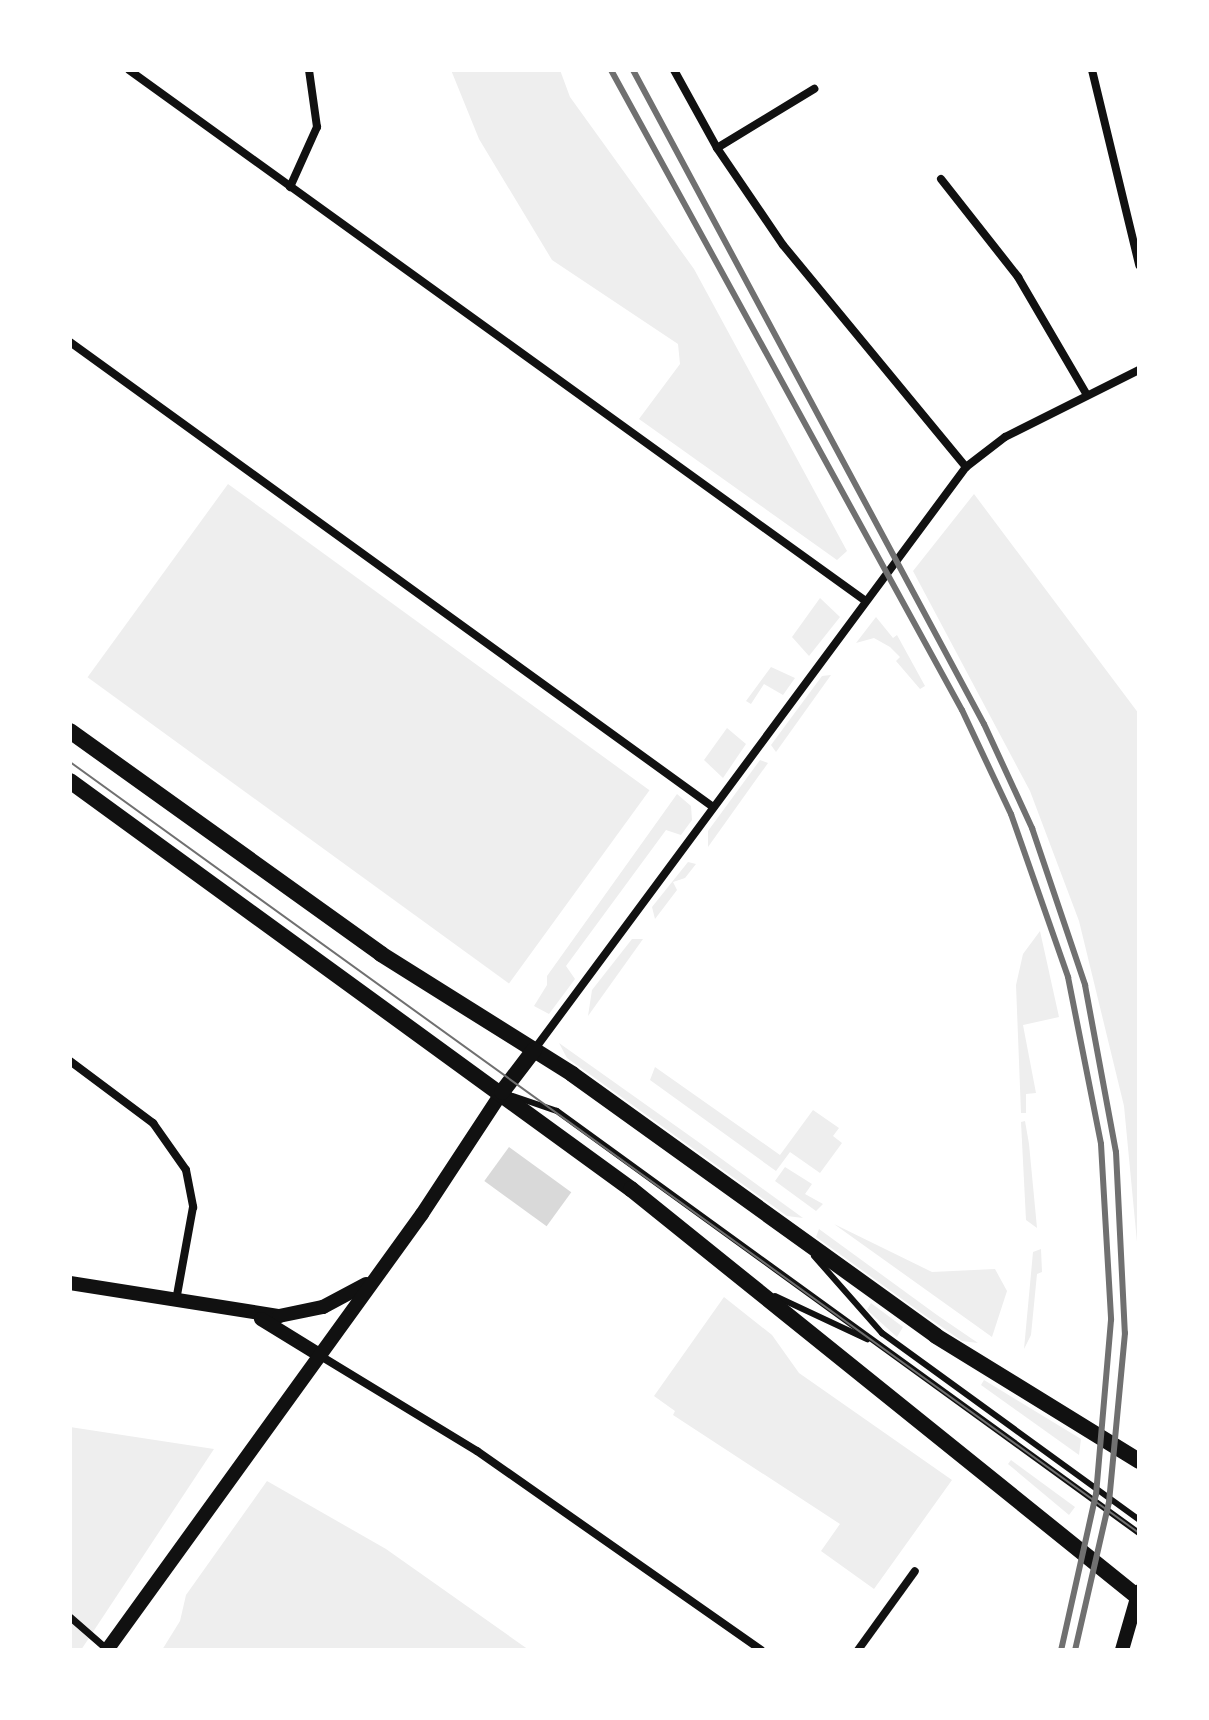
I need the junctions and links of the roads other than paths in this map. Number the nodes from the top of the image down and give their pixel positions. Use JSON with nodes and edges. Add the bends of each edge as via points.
{"nodes":[{"id":1,"x":129,"y":70,"type":"edge"},
{"id":2,"x":309,"y":70,"type":"edge"},
{"id":3,"x":674,"y":70,"type":"edge"},
{"id":4,"x":1092,"y":70,"type":"edge"},
{"id":5,"x":814,"y":89,"type":"dead end"},
{"id":6,"x":717,"y":148,"type":"junction"},
{"id":7,"x":941,"y":179,"type":"dead end"},
{"id":8,"x":290,"y":187,"type":"junction"},
{"id":9,"x":1139,"y":265,"type":"edge"},
{"id":10,"x":70,"y":342,"type":"edge"},
{"id":11,"x":1139,"y":370,"type":"edge"},
{"id":12,"x":1087,"y":395,"type":"junction"},
{"id":13,"x":966,"y":467,"type":"junction"},
{"id":14,"x":864,"y":600,"type":"junction"},
{"id":15,"x":70,"y":731,"type":"edge"},
{"id":16,"x":70,"y":781,"type":"edge"},
{"id":17,"x":713,"y":807,"type":"junction"},
{"id":18,"x":534,"y":1050,"type":"junction"},
{"id":19,"x":70,"y":1061,"type":"edge"},
{"id":20,"x":502,"y":1092,"type":"junction"},
{"id":21,"x":796,"y":1235,"type":"junction"},
{"id":22,"x":376,"y":1276,"type":"junction"},
{"id":23,"x":70,"y":1283,"type":"edge"},
{"id":24,"x":754,"y":1286,"type":"junction"},
{"id":25,"x":175,"y":1302,"type":"junction"},
{"id":26,"x":245,"y":1314,"type":"junction"},
{"id":27,"x":890,"y":1352,"type":"junction"},
{"id":28,"x":318,"y":1354,"type":"junction"},
{"id":29,"x":1139,"y":1461,"type":"edge"},
{"id":30,"x":1139,"y":1520,"type":"edge"},
{"id":31,"x":1139,"y":1533,"type":"edge"},
{"id":32,"x":915,"y":1571,"type":"dead end"},
{"id":33,"x":1139,"y":1595,"type":"edge"},
{"id":34,"x":70,"y":1617,"type":"edge"},
{"id":35,"x":107,"y":1650,"type":"edge"},
{"id":36,"x":761,"y":1650,"type":"edge"},
{"id":37,"x":858,"y":1650,"type":"edge"},
{"id":38,"x":1122,"y":1650,"type":"edge"}],
"edges":[{"from":1,"to":8,"type":"street"},
{"from":2,"to":8,"type":"street","via":[[317,127]]},
{"from":3,"to":6,"type":"street"},
{"from":4,"to":9,"type":"street"},
{"from":5,"to":6,"type":"street"},
{"from":6,"to":13,"type":"street","via":[[790,255]]},
{"from":7,"to":12,"type":"street","via":[[1018,277]]},
{"from":8,"to":14,"type":"street"},
{"from":10,"to":17,"type":"street"},
{"from":11,"to":12,"type":"street"},
{"from":12,"to":13,"type":"street","via":[[1005,437]]},
{"from":13,"to":14,"type":"street"},
{"from":14,"to":17,"type":"street"},
{"from":15,"to":18,"type":"main road","via":[[381,954]]},
{"from":16,"to":20,"type":"main road"},
{"from":17,"to":18,"type":"street"},
{"from":18,"to":20,"type":"main road"},
{"from":18,"to":21,"type":"main road"},
{"from":19,"to":25,"type":"street","via":[[153,1123],[183,1162],[193,1207]]},
{"from":20,"to":22,"type":"street"},
{"from":20,"to":24,"type":"main road"},
{"from":20,"to":27,"type":"lane","via":[[557,1111]]},
{"from":21,"to":29,"type":"main road","via":[[936,1336]]},
{"from":21,"to":30,"type":"lane","via":[[877,1329]]},
{"from":22,"to":26,"type":"street","via":[[316,1310]]},
{"from":22,"to":28,"type":"street"},
{"from":23,"to":25,"type":"street"},
{"from":24,"to":27,"type":"lane"},
{"from":24,"to":33,"type":"main road"},
{"from":25,"to":26,"type":"street"},
{"from":26,"to":28,"type":"street"},
{"from":27,"to":31,"type":"lane"},
{"from":28,"to":35,"type":"street"},
{"from":28,"to":36,"type":"street","via":[[477,1451]]},
{"from":32,"to":37,"type":"street"},
{"from":33,"to":38,"type":"street"},
{"from":34,"to":35,"type":"street"}]}
